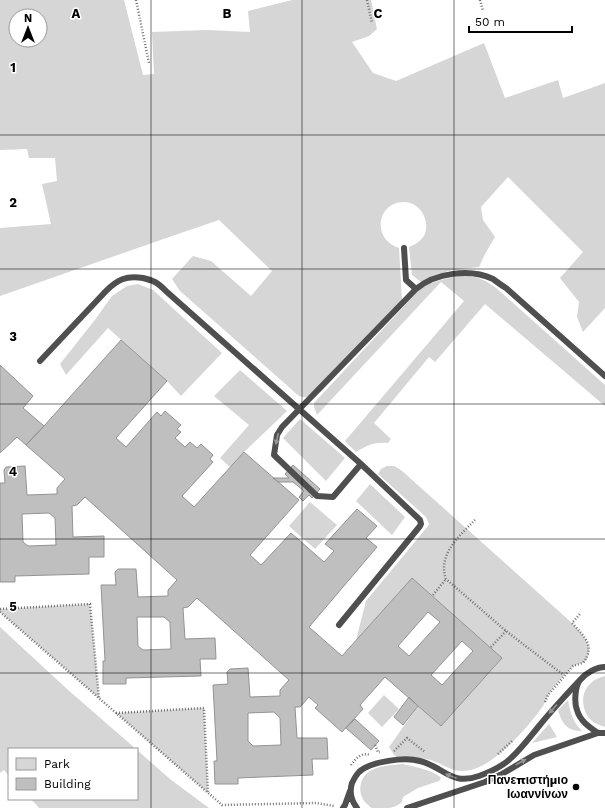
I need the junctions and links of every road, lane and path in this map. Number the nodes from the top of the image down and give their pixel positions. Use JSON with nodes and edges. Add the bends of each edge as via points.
{"nodes":[{"id":1,"x":136,"y":0,"type":"edge"},
{"id":2,"x":367,"y":0,"type":"edge"},
{"id":3,"x":480,"y":0,"type":"edge"},
{"id":4,"x":483,"y":11,"type":"dead end"},
{"id":5,"x":372,"y":22,"type":"dead end"},
{"id":6,"x":149,"y":63,"type":"dead end"},
{"id":7,"x":404,"y":248,"type":"dead end"},
{"id":8,"x":416,"y":289,"type":"junction"},
{"id":9,"x":40,"y":361,"type":"dead end"},
{"id":10,"x":605,"y":376,"type":"edge"},
{"id":11,"x":300,"y":410,"type":"junction"},
{"id":12,"x":361,"y":464,"type":"junction"},
{"id":13,"x":475,"y":520,"type":"dead end"},
{"id":14,"x":446,"y":578,"type":"junction"},
{"id":15,"x":433,"y":596,"type":"dead end"},
{"id":16,"x":0,"y":609,"type":"edge"},
{"id":17,"x":0,"y":612,"type":"edge"},
{"id":18,"x":580,"y":614,"type":"dead end"},
{"id":19,"x":339,"y":624,"type":"dead end"},
{"id":20,"x":506,"y":631,"type":"junction"},
{"id":21,"x":492,"y":647,"type":"dead end"},
{"id":22,"x":605,"y":667,"type":"edge"},
{"id":23,"x":564,"y":675,"type":"junction"},
{"id":24,"x":579,"y":681,"type":"junction"},
{"id":25,"x":99,"y":698,"type":"junction"},
{"id":26,"x":544,"y":705,"type":"dead end"},
{"id":27,"x":116,"y":713,"type":"junction"},
{"id":28,"x":598,"y":733,"type":"junction"},
{"id":29,"x":605,"y":733,"type":"edge"},
{"id":30,"x":514,"y":740,"type":"dead end"},
{"id":31,"x":375,"y":745,"type":"dead end"},
{"id":32,"x":378,"y":752,"type":"junction"},
{"id":33,"x":384,"y":754,"type":"dead end"},
{"id":34,"x":390,"y":755,"type":"dead end"},
{"id":35,"x":430,"y":756,"type":"dead end"},
{"id":36,"x":495,"y":757,"type":"dead end"},
{"id":37,"x":349,"y":770,"type":"dead end"},
{"id":38,"x":351,"y":786,"type":"junction"},
{"id":39,"x":208,"y":793,"type":"junction"},
{"id":40,"x":341,"y":806,"type":"edge"},
{"id":41,"x":357,"y":808,"type":"edge"},
{"id":42,"x":407,"y":808,"type":"edge"}],
"edges":[{"from":1,"to":6,"type":"path"},
{"from":2,"to":5,"type":"path"},
{"from":3,"to":4,"type":"path"},
{"from":7,"to":8,"type":"lane","via":[[406,280]]},
{"from":8,"to":10,"type":"lane","via":[[423,283],[452,274],[467,273],[492,279],[506,288]]},
{"from":8,"to":11,"type":"lane"},
{"from":9,"to":11,"type":"lane","via":[[113,284],[124,278],[137,277],[159,285]]},
{"from":11,"to":12,"type":"lane"},
{"from":11,"to":12,"type":"lane","one_way":true,"via":[[277,435],[274,455],[317,496],[333,497]]},
{"from":12,"to":19,"type":"lane","via":[[420,520],[421,524]]},
{"from":13,"to":14,"type":"path","via":[[462,532],[449,551],[444,561]]},
{"from":14,"to":15,"type":"path"},
{"from":14,"to":20,"type":"path"},
{"from":16,"to":25,"type":"path","via":[[90,604]]},
{"from":17,"to":25,"type":"path"},
{"from":18,"to":23,"type":"path","via":[[572,623],[584,636],[589,647],[588,657]]},
{"from":20,"to":21,"type":"path"},
{"from":20,"to":23,"type":"path"},
{"from":22,"to":24,"type":"lane","via":[[592,670]]},
{"from":23,"to":26,"type":"path","via":[[548,695]]},
{"from":24,"to":28,"type":"lane","via":[[575,699],[576,710],[581,719]]},
{"from":24,"to":38,"type":"lane","one_way":true,"via":[[511,759],[480,776],[468,779],[454,778],[431,765],[415,760],[404,760],[365,768],[358,773]]},
{"from":25,"to":27,"type":"path"},
{"from":27,"to":39,"type":"path"},
{"from":27,"to":39,"type":"path","via":[[204,708]]},
{"from":28,"to":29,"type":"lane"},
{"from":42,"to":28,"type":"lane","one_way":true,"via":[[478,784],[502,774],[534,755]]},
{"from":30,"to":36,"type":"path"},
{"from":31,"to":32,"type":"path"},
{"from":32,"to":33,"type":"path"},
{"from":32,"to":37,"type":"path","via":[[372,757],[367,754],[356,758]]},
{"from":34,"to":35,"type":"path","via":[[407,738]]},
{"from":38,"to":40,"type":"lane","via":[[345,805]]},
{"from":38,"to":41,"type":"lane","via":[[353,803]]},
{"from":39,"to":40,"type":"path","via":[[222,805],[316,803]]}]}
